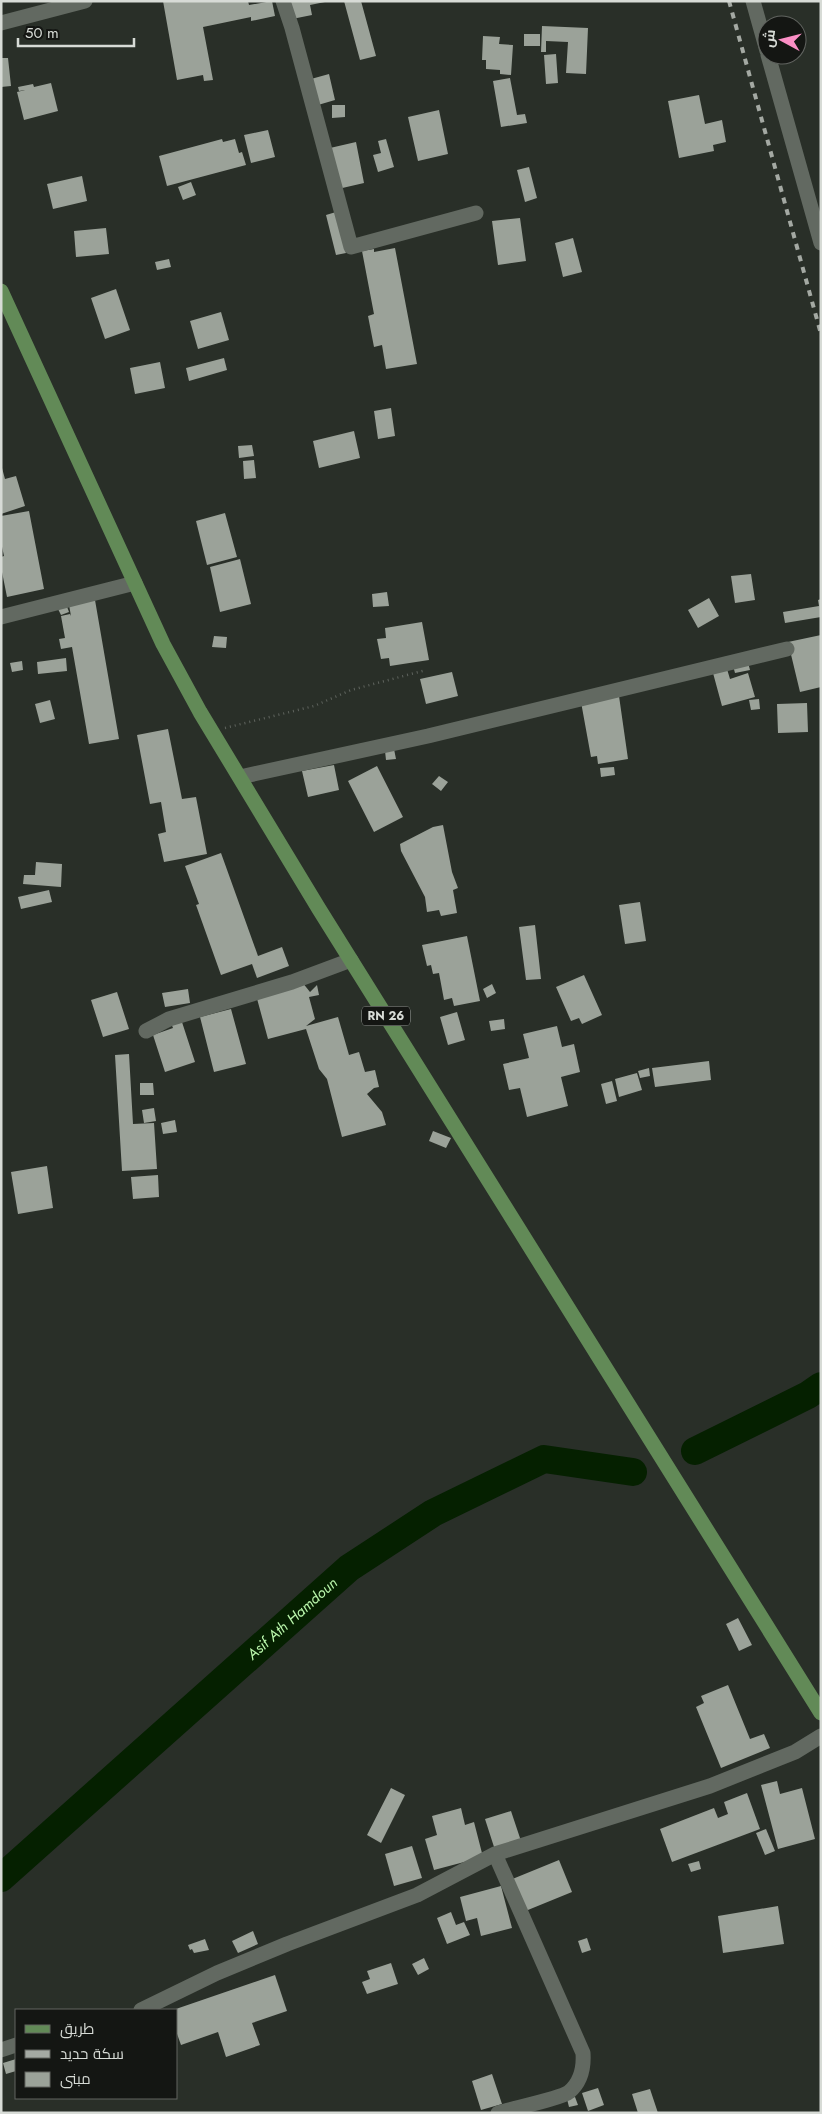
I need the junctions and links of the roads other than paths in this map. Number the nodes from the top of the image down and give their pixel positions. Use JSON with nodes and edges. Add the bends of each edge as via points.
{"nodes":[{"id":1,"x":85,"y":1,"type":"edge"},
{"id":2,"x":283,"y":1,"type":"edge"},
{"id":3,"x":753,"y":1,"type":"edge"},
{"id":4,"x":757,"y":15,"type":"edge"},
{"id":5,"x":1,"y":23,"type":"edge"},
{"id":6,"x":771,"y":65,"type":"edge"},
{"id":7,"x":476,"y":213,"type":"dead end"},
{"id":8,"x":821,"y":243,"type":"edge"},
{"id":9,"x":1,"y":291,"type":"edge"},
{"id":10,"x":135,"y":583,"type":"junction"},
{"id":11,"x":1,"y":617,"type":"edge"},
{"id":12,"x":787,"y":650,"type":"dead end"},
{"id":13,"x":240,"y":777,"type":"junction"},
{"id":14,"x":351,"y":960,"type":"junction"},
{"id":15,"x":146,"y":1031,"type":"dead end"},
{"id":16,"x":821,"y":1713,"type":"edge"},
{"id":17,"x":821,"y":1736,"type":"edge"},
{"id":18,"x":495,"y":1854,"type":"junction"},
{"id":19,"x":143,"y":2009,"type":"edge"},
{"id":20,"x":15,"y":2045,"type":"edge"},
{"id":21,"x":1,"y":2050,"type":"edge"},
{"id":22,"x":498,"y":2113,"type":"edge"}],
"edges":[{"from":1,"to":5,"type":"street"},
{"from":2,"to":7,"type":"street","via":[[351,247]]},
{"from":3,"to":4,"type":"street"},
{"from":6,"to":8,"type":"street"},
{"from":9,"to":10,"type":"main road","number":"RN 26"},
{"from":10,"to":11,"type":"street"},
{"from":10,"to":13,"type":"main road","number":"RN 26","via":[[163,644]]},
{"from":12,"to":13,"type":"street"},
{"from":13,"to":14,"type":"main road","number":"RN 26"},
{"from":14,"to":15,"type":"street","via":[[292,982],[169,1019]]},
{"from":14,"to":16,"type":"main road","number":"RN 26"},
{"from":17,"to":18,"type":"street","via":[[795,1752],[710,1786]]},
{"from":18,"to":19,"type":"street","via":[[417,1895],[286,1944]]},
{"from":18,"to":22,"type":"street","via":[[583,2053],[584,2066],[568,2094]]},
{"from":20,"to":21,"type":"street"}]}
